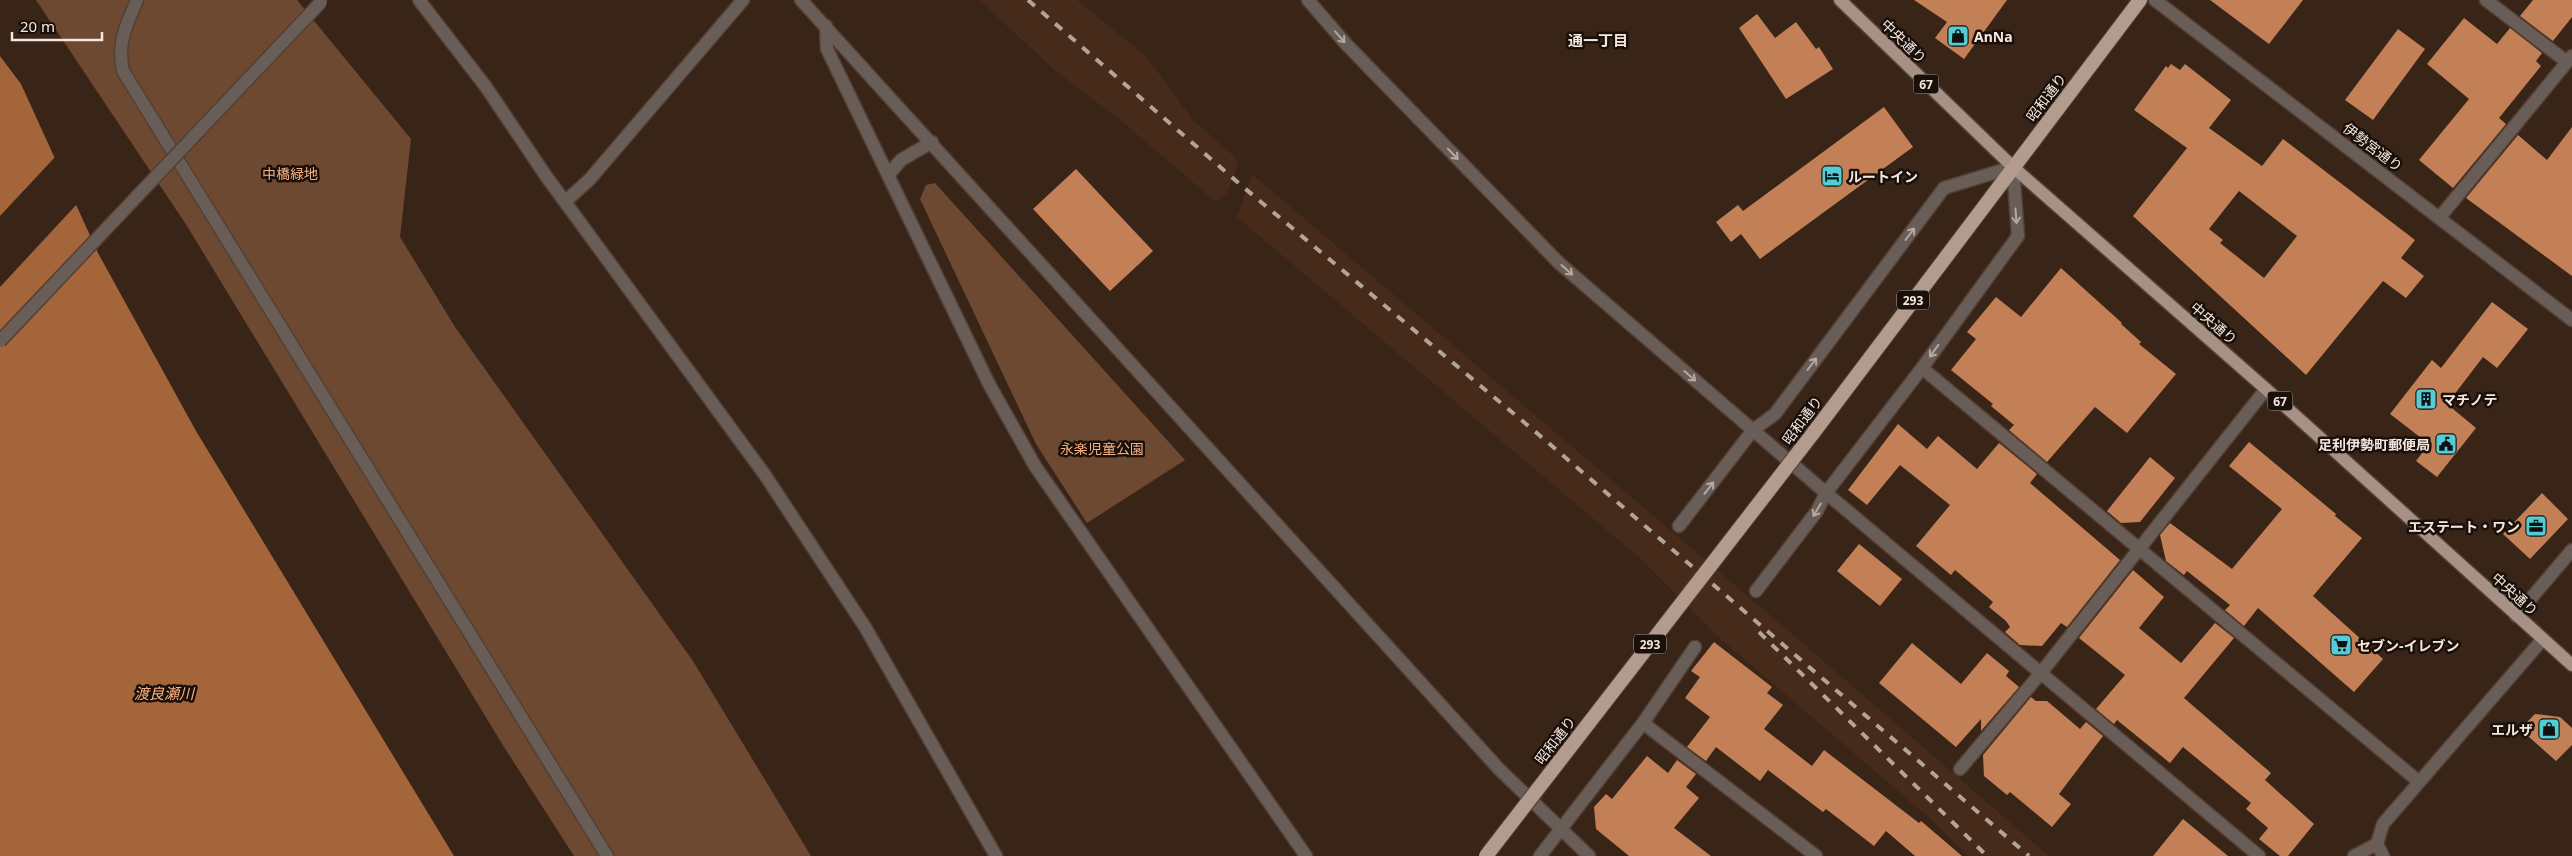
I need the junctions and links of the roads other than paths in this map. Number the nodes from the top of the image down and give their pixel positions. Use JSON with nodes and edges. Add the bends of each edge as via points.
{"nodes":[{"id":1,"x":137,"y":0,"type":"edge"},
{"id":2,"x":419,"y":0,"type":"edge"},
{"id":3,"x":743,"y":0,"type":"edge"},
{"id":4,"x":801,"y":0,"type":"edge"},
{"id":5,"x":1308,"y":0,"type":"edge"},
{"id":6,"x":1840,"y":0,"type":"edge"},
{"id":7,"x":2140,"y":0,"type":"edge"},
{"id":8,"x":2155,"y":0,"type":"edge"},
{"id":9,"x":2486,"y":0,"type":"edge"},
{"id":10,"x":322,"y":1,"type":"edge"},
{"id":11,"x":826,"y":26,"type":"junction"},
{"id":12,"x":2569,"y":59,"type":"edge"},
{"id":13,"x":932,"y":142,"type":"junction"},
{"id":14,"x":2013,"y":168,"type":"junction"},
{"id":15,"x":890,"y":174,"type":"junction"},
{"id":16,"x":566,"y":201,"type":"junction"},
{"id":17,"x":2440,"y":217,"type":"junction"},
{"id":18,"x":2572,"y":320,"type":"edge"},
{"id":19,"x":0,"y":340,"type":"edge"},
{"id":20,"x":1922,"y":368,"type":"junction"},
{"id":21,"x":2266,"y":389,"type":"junction"},
{"id":22,"x":1753,"y":430,"type":"junction"},
{"id":23,"x":1826,"y":493,"type":"junction"},
{"id":24,"x":1679,"y":526,"type":"dead end"},
{"id":25,"x":2139,"y":550,"type":"junction"},
{"id":26,"x":2572,"y":550,"type":"edge"},
{"id":27,"x":1756,"y":591,"type":"dead end"},
{"id":28,"x":2516,"y":616,"type":"junction"},
{"id":29,"x":2543,"y":639,"type":"junction"},
{"id":30,"x":1695,"y":647,"type":"dead end"},
{"id":31,"x":2572,"y":665,"type":"edge"},
{"id":32,"x":2040,"y":674,"type":"junction"},
{"id":33,"x":1643,"y":723,"type":"junction"},
{"id":34,"x":1960,"y":769,"type":"dead end"},
{"id":35,"x":2418,"y":781,"type":"junction"},
{"id":36,"x":1562,"y":829,"type":"junction"},
{"id":37,"x":2377,"y":844,"type":"junction"},
{"id":38,"x":607,"y":856,"type":"edge"},
{"id":39,"x":996,"y":856,"type":"edge"},
{"id":40,"x":1306,"y":856,"type":"edge"},
{"id":41,"x":1486,"y":856,"type":"edge"},
{"id":42,"x":1540,"y":856,"type":"edge"},
{"id":43,"x":1589,"y":856,"type":"edge"},
{"id":44,"x":1816,"y":856,"type":"edge"},
{"id":45,"x":2258,"y":856,"type":"edge"},
{"id":46,"x":2354,"y":856,"type":"edge"},
{"id":47,"x":2383,"y":856,"type":"edge"}],
"edges":[{"from":1,"to":38,"type":"street","via":[[122,37],[123,71]]},
{"from":2,"to":16,"type":"street","via":[[486,87]]},
{"from":3,"to":16,"type":"street","via":[[590,179]]},
{"from":4,"to":11,"type":"street"},
{"from":5,"to":22,"type":"street","one_way":true,"via":[[1558,263]]},
{"from":6,"to":14,"type":"main road","name":"中央通り","number":"67"},
{"from":7,"to":14,"type":"highway","name":"昭和通り","number":"293"},
{"from":8,"to":17,"type":"street","name":"伊勢宮通り"},
{"from":9,"to":12,"type":"street"},
{"from":10,"to":19,"type":"street","bridge":true},
{"from":11,"to":13,"type":"street"},
{"from":11,"to":15,"type":"street","via":[[827,49]]},
{"from":12,"to":17,"type":"street"},
{"from":13,"to":15,"type":"street","via":[[901,160]]},
{"from":13,"to":36,"type":"street","via":[[1499,769]]},
{"from":14,"to":20,"type":"street","one_way":true,"via":[[2018,236]]},
{"from":14,"to":21,"type":"main road","name":"中央通り","number":"67"},
{"from":22,"to":14,"type":"street","one_way":true,"via":[[1775,414],[1944,188]]},
{"from":14,"to":41,"type":"highway","name":"昭和通り","number":"293","bridge":true,"via":[[1814,432]]},
{"from":15,"to":40,"type":"street","via":[[989,384],[1035,466]]},
{"from":16,"to":39,"type":"street","via":[[765,475],[865,627]]},
{"from":17,"to":18,"type":"street","name":"伊勢宮通り"},
{"from":20,"to":23,"type":"street"},
{"from":20,"to":25,"type":"street"},
{"from":21,"to":25,"type":"street"},
{"from":21,"to":28,"type":"main road","name":"中央通り","number":"67"},
{"from":22,"to":23,"type":"street"},
{"from":24,"to":22,"type":"street","one_way":true},
{"from":23,"to":27,"type":"street","one_way":true},
{"from":23,"to":32,"type":"street"},
{"from":25,"to":32,"type":"street"},
{"from":25,"to":35,"type":"street"},
{"from":26,"to":28,"type":"street"},
{"from":28,"to":29,"type":"main road","name":"中央通り","number":"67"},
{"from":29,"to":31,"type":"main road","name":"中央通り","number":"67"},
{"from":29,"to":35,"type":"street"},
{"from":30,"to":33,"type":"street"},
{"from":32,"to":34,"type":"street"},
{"from":32,"to":45,"type":"street"},
{"from":33,"to":36,"type":"street"},
{"from":33,"to":44,"type":"street"},
{"from":35,"to":37,"type":"street","via":[[2383,824]]},
{"from":36,"to":42,"type":"street"},
{"from":36,"to":43,"type":"street"},
{"from":37,"to":46,"type":"street"},
{"from":37,"to":47,"type":"street"}]}
